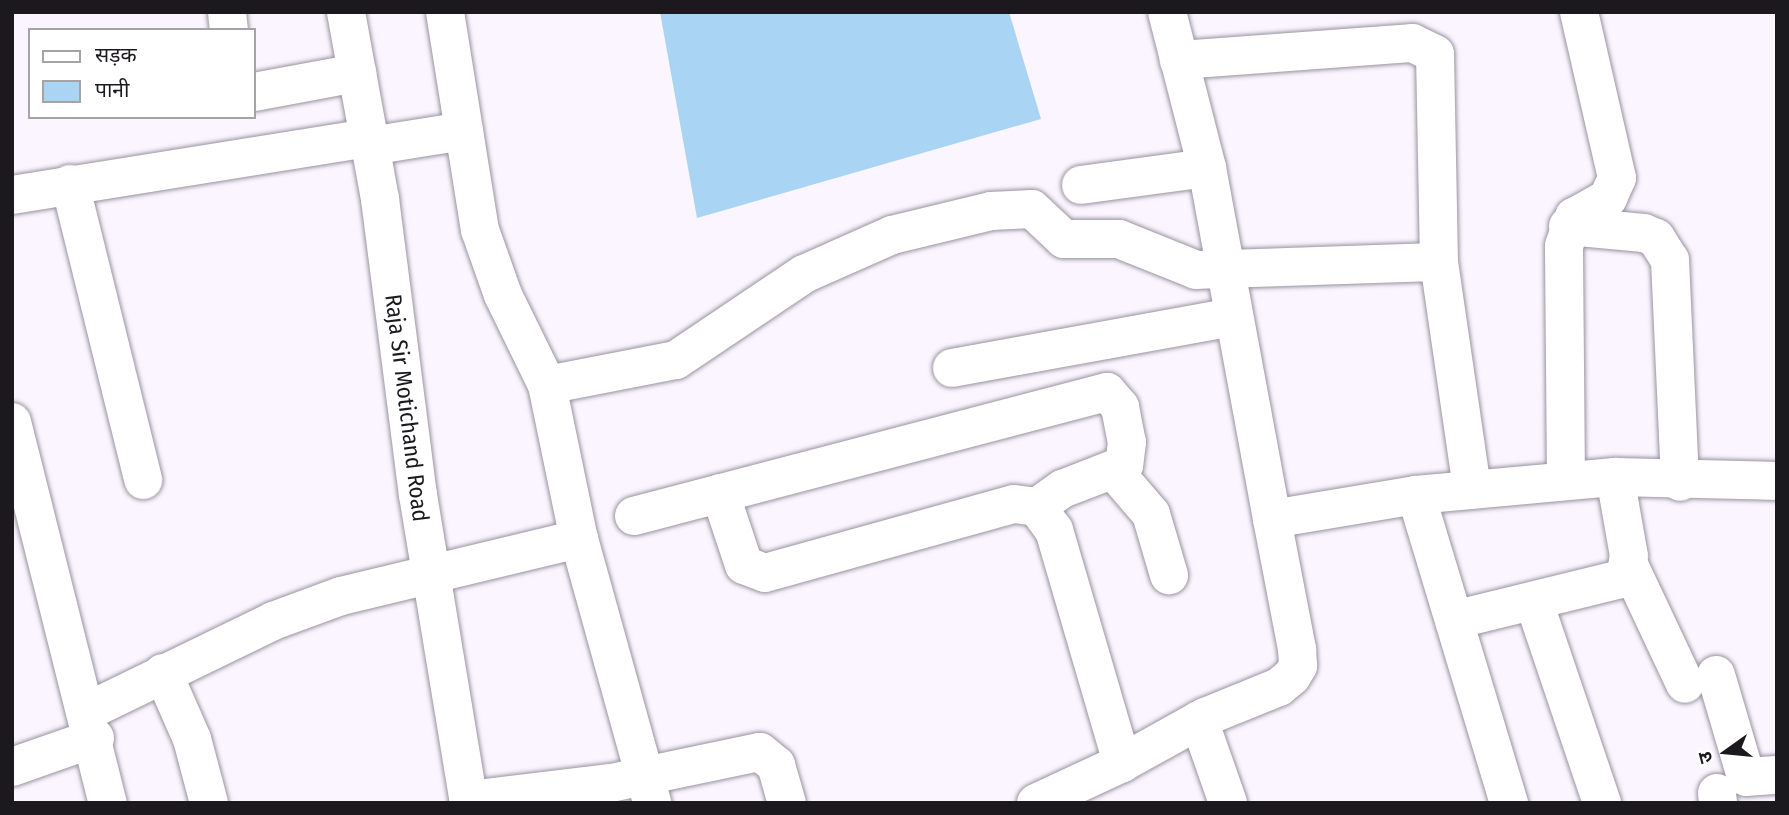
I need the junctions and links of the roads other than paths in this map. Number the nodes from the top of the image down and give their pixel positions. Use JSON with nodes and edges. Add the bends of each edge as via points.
{"nodes":[{"id":1,"x":346,"y":12,"type":"edge"},
{"id":2,"x":445,"y":12,"type":"edge"},
{"id":3,"x":1167,"y":12,"type":"edge"},
{"id":4,"x":1579,"y":12,"type":"edge"},
{"id":5,"x":1180,"y":60,"type":"junction"},
{"id":6,"x":357,"y":74,"type":"junction"},
{"id":7,"x":256,"y":92,"type":"edge"},
{"id":8,"x":464,"y":131,"type":"junction"},
{"id":9,"x":370,"y":142,"type":"junction"},
{"id":10,"x":1207,"y":168,"type":"junction"},
{"id":11,"x":70,"y":184,"type":"junction"},
{"id":12,"x":1081,"y":186,"type":"dead end"},
{"id":13,"x":12,"y":195,"type":"edge"},
{"id":14,"x":1568,"y":226,"type":"junction"},
{"id":15,"x":1438,"y":262,"type":"junction"},
{"id":16,"x":1226,"y":272,"type":"junction"},
{"id":17,"x":1233,"y":317,"type":"junction"},
{"id":18,"x":952,"y":368,"type":"dead end"},
{"id":19,"x":547,"y":385,"type":"junction"},
{"id":20,"x":12,"y":422,"type":"edge"},
{"id":21,"x":1115,"y":472,"type":"junction"},
{"id":22,"x":1615,"y":477,"type":"junction"},
{"id":23,"x":143,"y":480,"type":"dead end"},
{"id":24,"x":1566,"y":481,"type":"junction"},
{"id":25,"x":1777,"y":481,"type":"edge"},
{"id":26,"x":1680,"y":482,"type":"junction"},
{"id":27,"x":1472,"y":489,"type":"junction"},
{"id":28,"x":720,"y":493,"type":"junction"},
{"id":29,"x":1416,"y":495,"type":"junction"},
{"id":30,"x":21,"y":503,"type":"edge"},
{"id":31,"x":1037,"y":508,"type":"junction"},
{"id":32,"x":634,"y":516,"type":"dead end"},
{"id":33,"x":1272,"y":519,"type":"junction"},
{"id":34,"x":579,"y":539,"type":"junction"},
{"id":35,"x":1630,"y":567,"type":"junction"},
{"id":36,"x":429,"y":572,"type":"junction"},
{"id":37,"x":1169,"y":575,"type":"dead end"},
{"id":38,"x":1534,"y":602,"type":"junction"},
{"id":39,"x":1454,"y":620,"type":"junction"},
{"id":40,"x":163,"y":673,"type":"junction"},
{"id":41,"x":1199,"y":720,"type":"junction"},
{"id":42,"x":91,"y":725,"type":"junction"},
{"id":43,"x":1122,"y":763,"type":"junction"},
{"id":44,"x":12,"y":767,"type":"edge"},
{"id":45,"x":1777,"y":775,"type":"edge"},
{"id":46,"x":648,"y":790,"type":"edge"},
{"id":47,"x":461,"y":800,"type":"edge"},
{"id":48,"x":108,"y":803,"type":"edge"},
{"id":49,"x":208,"y":803,"type":"edge"},
{"id":50,"x":787,"y":803,"type":"edge"},
{"id":51,"x":1036,"y":803,"type":"edge"},
{"id":52,"x":1228,"y":803,"type":"edge"},
{"id":53,"x":1509,"y":803,"type":"edge"},
{"id":54,"x":1602,"y":803,"type":"edge"}],
"edges":[{"from":1,"to":6,"type":"street","name":"Raja Sir Motichand Road"},
{"from":2,"to":8,"type":"street"},
{"from":3,"to":5,"type":"street"},
{"from":4,"to":14,"type":"street","via":[[1617,178],[1608,198],[1582,210]]},
{"from":5,"to":10,"type":"street"},
{"from":5,"to":15,"type":"street","via":[[1412,43],[1435,54]]},
{"from":6,"to":7,"type":"street"},
{"from":6,"to":9,"type":"street","name":"Raja Sir Motichand Road"},
{"from":8,"to":9,"type":"street"},
{"from":8,"to":19,"type":"street","via":[[489,262]]},
{"from":9,"to":11,"type":"street"},
{"from":9,"to":36,"type":"street","name":"Raja Sir Motichand Road"},
{"from":10,"to":12,"type":"street"},
{"from":10,"to":16,"type":"street"},
{"from":11,"to":13,"type":"street"},
{"from":11,"to":23,"type":"street"},
{"from":14,"to":24,"type":"street","via":[[1564,246]]},
{"from":14,"to":26,"type":"street","via":[[1643,233],[1656,238],[1670,260]]},
{"from":15,"to":16,"type":"street"},
{"from":15,"to":27,"type":"street"},
{"from":16,"to":17,"type":"street"},
{"from":16,"to":19,"type":"street","via":[[1181,267],[1119,239],[1064,239],[1032,209],[976,213],[892,235],[804,274],[677,360]]},
{"from":17,"to":18,"type":"street"},
{"from":17,"to":33,"type":"street"},
{"from":19,"to":34,"type":"street"},
{"from":20,"to":30,"type":"street"},
{"from":21,"to":28,"type":"street","via":[[1125,466],[1128,454],[1120,407],[1107,392],[1097,391]]},
{"from":21,"to":31,"type":"street","via":[[1062,489]]},
{"from":21,"to":37,"type":"street","via":[[1151,514]]},
{"from":22,"to":24,"type":"street"},
{"from":22,"to":26,"type":"street"},
{"from":22,"to":35,"type":"street"},
{"from":24,"to":27,"type":"street"},
{"from":25,"to":26,"type":"street"},
{"from":27,"to":29,"type":"street"},
{"from":28,"to":31,"type":"street","via":[[744,565],[765,573],[1014,504]]},
{"from":28,"to":32,"type":"street"},
{"from":29,"to":33,"type":"street"},
{"from":29,"to":39,"type":"street"},
{"from":30,"to":42,"type":"street"},
{"from":31,"to":43,"type":"street","via":[[1054,530]]},
{"from":33,"to":41,"type":"street","via":[[1298,666],[1279,688]]},
{"from":34,"to":36,"type":"street"},
{"from":34,"to":46,"type":"street"},
{"from":35,"to":38,"type":"street","via":[[1618,582]]},
{"from":35,"to":45,"type":"street","via":[[1700,680],[1746,777]]},
{"from":36,"to":40,"type":"street","via":[[285,617]]},
{"from":36,"to":47,"type":"street","name":"Raja Sir Motichand Road"},
{"from":38,"to":39,"type":"street"},
{"from":38,"to":54,"type":"street"},
{"from":39,"to":53,"type":"street"},
{"from":40,"to":42,"type":"street"},
{"from":40,"to":49,"type":"street","via":[[192,738]]},
{"from":41,"to":43,"type":"street"},
{"from":41,"to":52,"type":"street"},
{"from":42,"to":44,"type":"street"},
{"from":42,"to":48,"type":"street"},
{"from":43,"to":51,"type":"street"},
{"from":46,"to":47,"type":"street"},
{"from":46,"to":50,"type":"street","via":[[760,752],[776,765]]}]}
